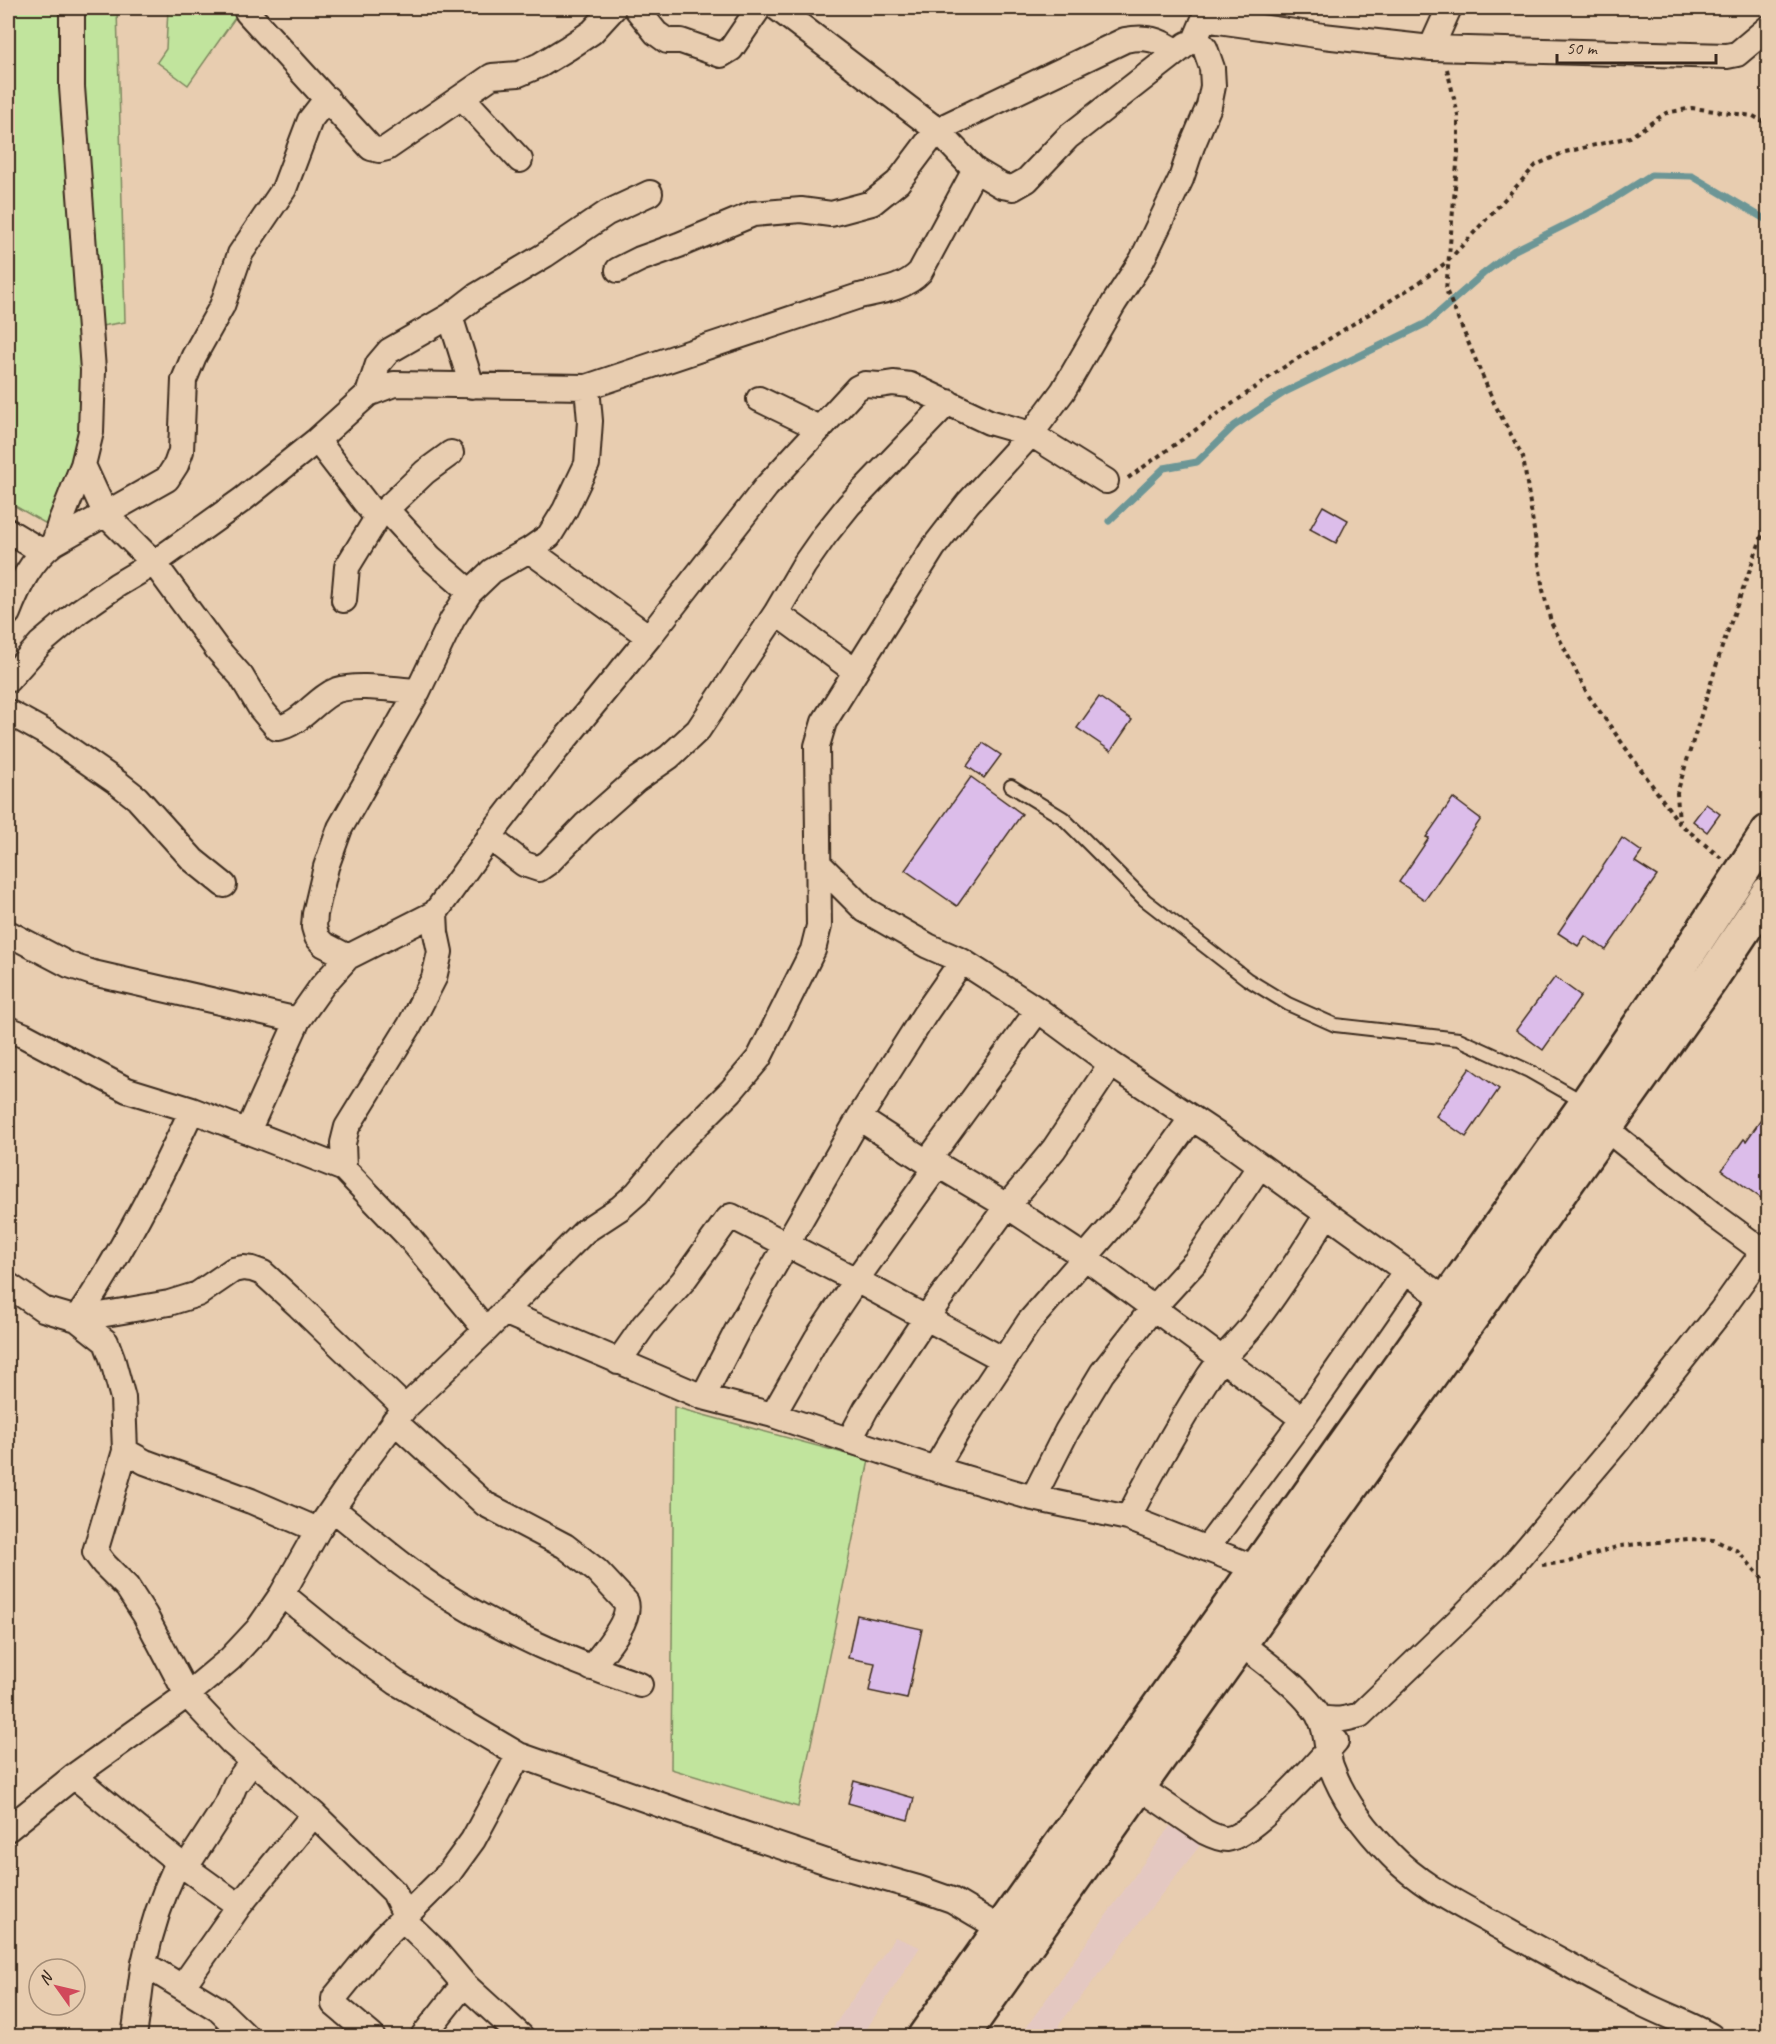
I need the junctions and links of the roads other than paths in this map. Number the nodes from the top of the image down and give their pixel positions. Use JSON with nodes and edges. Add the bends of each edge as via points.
{"nodes":[{"id":1,"x":72,"y":8,"type":"edge"},
{"id":2,"x":614,"y":8,"type":"edge"},
{"id":3,"x":636,"y":8,"type":"edge"},
{"id":4,"x":759,"y":8,"type":"edge"},
{"id":5,"x":777,"y":8,"type":"edge"},
{"id":6,"x":1449,"y":8,"type":"edge"},
{"id":7,"x":247,"y":12,"type":"dead end"},
{"id":8,"x":1203,"y":21,"type":"edge"},
{"id":9,"x":1768,"y":28,"type":"edge"},
{"id":10,"x":1438,"y":49,"type":"junction"},
{"id":11,"x":1176,"y":52,"type":"junction"},
{"id":12,"x":462,"y":97,"type":"junction"},
{"id":13,"x":327,"y":98,"type":"junction"},
{"id":14,"x":937,"y":130,"type":"junction"},
{"id":15,"x":520,"y":160,"type":"dead end"},
{"id":16,"x":975,"y":170,"type":"junction"},
{"id":17,"x":650,"y":193,"type":"dead end"},
{"id":18,"x":618,"y":270,"type":"dead end"},
{"id":19,"x":450,"y":316,"type":"junction"},
{"id":20,"x":472,"y":386,"type":"junction"},
{"id":21,"x":587,"y":387,"type":"junction"},
{"id":22,"x":368,"y":394,"type":"junction"},
{"id":23,"x":759,"y":399,"type":"dead end"},
{"id":24,"x":948,"y":402,"type":"junction"},
{"id":25,"x":819,"y":428,"type":"junction"},
{"id":26,"x":1031,"y":434,"type":"junction"},
{"id":27,"x":317,"y":440,"type":"junction"},
{"id":28,"x":451,"y":453,"type":"dead end"},
{"id":29,"x":83,"y":465,"type":"junction"},
{"id":30,"x":1106,"y":480,"type":"road end"},
{"id":31,"x":382,"y":514,"type":"junction"},
{"id":32,"x":106,"y":515,"type":"junction"},
{"id":33,"x":8,"y":531,"type":"edge"},
{"id":34,"x":48,"y":548,"type":"junction"},
{"id":35,"x":529,"y":550,"type":"junction"},
{"id":36,"x":154,"y":563,"type":"junction"},
{"id":37,"x":470,"y":592,"type":"junction"},
{"id":38,"x":344,"y":600,"type":"dead end"},
{"id":39,"x":8,"y":613,"type":"edge"},
{"id":40,"x":776,"y":613,"type":"junction"},
{"id":41,"x":649,"y":637,"type":"junction"},
{"id":42,"x":855,"y":671,"type":"junction"},
{"id":43,"x":8,"y":680,"type":"edge"},
{"id":44,"x":418,"y":691,"type":"junction"},
{"id":45,"x":8,"y":712,"type":"edge"},
{"id":46,"x":1011,"y":786,"type":"dead end"},
{"id":47,"x":1768,"y":832,"type":"edge"},
{"id":48,"x":489,"y":837,"type":"junction"},
{"id":49,"x":820,"y":865,"type":"junction"},
{"id":50,"x":224,"y":885,"type":"dead end"},
{"id":51,"x":1768,"y":893,"type":"edge"},
{"id":52,"x":435,"y":913,"type":"junction"},
{"id":53,"x":8,"y":933,"type":"edge"},
{"id":54,"x":348,"y":957,"type":"junction"},
{"id":55,"x":962,"y":961,"type":"junction"},
{"id":56,"x":1038,"y":1010,"type":"junction"},
{"id":57,"x":298,"y":1020,"type":"junction"},
{"id":58,"x":8,"y":1029,"type":"edge"},
{"id":59,"x":1112,"y":1064,"type":"junction"},
{"id":60,"x":192,"y":1110,"type":"junction"},
{"id":61,"x":1596,"y":1116,"type":"junction"},
{"id":62,"x":859,"y":1118,"type":"junction"},
{"id":63,"x":1191,"y":1119,"type":"junction"},
{"id":64,"x":248,"y":1131,"type":"junction"},
{"id":65,"x":932,"y":1163,"type":"junction"},
{"id":66,"x":1259,"y":1167,"type":"junction"},
{"id":67,"x":344,"y":1168,"type":"junction"},
{"id":68,"x":1007,"y":1206,"type":"junction"},
{"id":69,"x":1327,"y":1214,"type":"junction"},
{"id":70,"x":787,"y":1244,"type":"junction"},
{"id":71,"x":1766,"y":1248,"type":"edge"},
{"id":72,"x":1086,"y":1258,"type":"junction"},
{"id":73,"x":1405,"y":1272,"type":"junction"},
{"id":74,"x":856,"y":1280,"type":"junction"},
{"id":75,"x":8,"y":1285,"type":"edge"},
{"id":76,"x":1446,"y":1300,"type":"junction"},
{"id":77,"x":1153,"y":1308,"type":"junction"},
{"id":78,"x":504,"y":1312,"type":"junction"},
{"id":79,"x":926,"y":1318,"type":"junction"},
{"id":80,"x":77,"y":1319,"type":"junction"},
{"id":81,"x":486,"y":1330,"type":"junction"},
{"id":82,"x":1221,"y":1359,"type":"junction"},
{"id":83,"x":1005,"y":1360,"type":"junction"},
{"id":84,"x":618,"y":1362,"type":"junction"},
{"id":85,"x":704,"y":1397,"type":"junction"},
{"id":86,"x":399,"y":1414,"type":"junction"},
{"id":87,"x":773,"y":1415,"type":"junction"},
{"id":88,"x":1303,"y":1419,"type":"junction"},
{"id":89,"x":849,"y":1441,"type":"junction"},
{"id":90,"x":125,"y":1451,"type":"junction"},
{"id":91,"x":935,"y":1469,"type":"junction"},
{"id":92,"x":1033,"y":1498,"type":"junction"},
{"id":93,"x":333,"y":1509,"type":"junction"},
{"id":94,"x":1128,"y":1518,"type":"junction"},
{"id":95,"x":318,"y":1530,"type":"junction"},
{"id":96,"x":1207,"y":1548,"type":"junction"},
{"id":97,"x":1256,"y":1568,"type":"junction"},
{"id":98,"x":282,"y":1594,"type":"junction"},
{"id":99,"x":1240,"y":1644,"type":"junction"},
{"id":100,"x":591,"y":1668,"type":"junction"},
{"id":101,"x":640,"y":1685,"type":"dead end"},
{"id":102,"x":187,"y":1695,"type":"junction"},
{"id":103,"x":1360,"y":1715,"type":"junction"},
{"id":104,"x":1319,"y":1717,"type":"junction"},
{"id":105,"x":1329,"y":1750,"type":"junction"},
{"id":106,"x":519,"y":1755,"type":"junction"},
{"id":107,"x":252,"y":1762,"type":"junction"},
{"id":108,"x":74,"y":1776,"type":"junction"},
{"id":109,"x":1139,"y":1787,"type":"junction"},
{"id":110,"x":314,"y":1814,"type":"junction"},
{"id":111,"x":8,"y":1829,"type":"edge"},
{"id":112,"x":182,"y":1865,"type":"junction"},
{"id":113,"x":239,"y":1906,"type":"junction"},
{"id":114,"x":403,"y":1916,"type":"junction"},
{"id":115,"x":1001,"y":1929,"type":"junction"},
{"id":116,"x":144,"y":1964,"type":"junction"},
{"id":117,"x":464,"y":1984,"type":"junction"},
{"id":118,"x":182,"y":1987,"type":"junction"},
{"id":119,"x":134,"y":2037,"type":"edge"},
{"id":120,"x":246,"y":2037,"type":"edge"},
{"id":121,"x":372,"y":2037,"type":"edge"},
{"id":122,"x":423,"y":2037,"type":"edge"},
{"id":123,"x":521,"y":2037,"type":"edge"},
{"id":124,"x":926,"y":2037,"type":"edge"},
{"id":125,"x":962,"y":2037,"type":"edge"},
{"id":126,"x":1711,"y":2037,"type":"edge"}],
"edges":[{"from":1,"to":29,"type":"street","via":[[72,87],[93,370],[91,432]]},
{"from":2,"to":12,"type":"street","via":[[591,32],[540,65],[519,74],[492,76]]},
{"from":3,"to":4,"type":"street","via":[[656,33],[667,40],[721,54],[731,49]]},
{"from":5,"to":14,"type":"street"},
{"from":6,"to":10,"type":"street"},
{"from":7,"to":13,"type":"street"},
{"from":8,"to":10,"type":"street"},
{"from":8,"to":11,"type":"street"},
{"from":8,"to":26,"type":"street","via":[[1213,87],[1181,179],[1142,260],[1063,391]]},
{"from":9,"to":10,"type":"street","via":[[1737,54],[1726,56]]},
{"from":11,"to":14,"type":"street","via":[[1156,40],[1125,40]]},
{"from":11,"to":16,"type":"street","via":[[1068,137],[1027,180],[1013,188],[1002,186]]},
{"from":12,"to":13,"type":"street","via":[[380,150],[371,148]]},
{"from":12,"to":15,"type":"street"},
{"from":13,"to":32,"type":"street","via":[[310,120],[284,189],[240,254],[222,306],[184,380],[181,451],[176,465],[166,479]]},
{"from":14,"to":16,"type":"street"},
{"from":14,"to":18,"type":"street","via":[[898,182],[873,203],[831,214],[801,210],[753,214]]},
{"from":16,"to":21,"type":"street","via":[[936,245],[912,280]]},
{"from":17,"to":19,"type":"street","via":[[607,213]]},
{"from":19,"to":20,"type":"street"},
{"from":19,"to":22,"type":"street","via":[[388,351],[378,364]]},
{"from":20,"to":21,"type":"street"},
{"from":20,"to":22,"type":"street","via":[[394,384]]},
{"from":21,"to":35,"type":"street","via":[[587,464],[549,536]]},
{"from":22,"to":27,"type":"street"},
{"from":23,"to":25,"type":"street"},
{"from":24,"to":25,"type":"street","via":[[910,385],[865,384],[849,395]]},
{"from":24,"to":26,"type":"street","via":[[989,422]]},
{"from":24,"to":40,"type":"street","via":[[849,505],[804,565]]},
{"from":25,"to":41,"type":"street","via":[[766,487]]},
{"from":26,"to":30,"type":"street"},
{"from":26,"to":42,"type":"street","via":[[933,548]]},
{"from":27,"to":31,"type":"street"},
{"from":27,"to":36,"type":"street"},
{"from":28,"to":31,"type":"street"},
{"from":29,"to":32,"type":"street"},
{"from":29,"to":34,"type":"street"},
{"from":31,"to":37,"type":"street"},
{"from":31,"to":38,"type":"street","via":[[347,567]]},
{"from":32,"to":34,"type":"street"},
{"from":32,"to":36,"type":"street"},
{"from":33,"to":34,"type":"street"},
{"from":34,"to":39,"type":"street","via":[[20,585]]},
{"from":35,"to":37,"type":"street","via":[[492,571]]},
{"from":35,"to":41,"type":"street"},
{"from":36,"to":43,"type":"street","via":[[78,612],[40,644]]},
{"from":36,"to":44,"type":"street","via":[[277,728],[288,725],[336,691],[350,687]]},
{"from":37,"to":44,"type":"street"},
{"from":40,"to":42,"type":"street"},
{"from":40,"to":48,"type":"street","via":[[698,730],[585,825],[549,862],[539,869],[532,868]]},
{"from":41,"to":48,"type":"street"},
{"from":42,"to":49,"type":"street","via":[[824,722],[817,746]]},
{"from":44,"to":54,"type":"street","via":[[340,828],[326,867],[314,927],[323,944]]},
{"from":45,"to":50,"type":"street","via":[[46,733],[137,798],[193,860]]},
{"from":46,"to":61,"type":"lane","via":[[1063,818],[1145,900],[1247,979],[1288,1004],[1335,1025],[1459,1039],[1529,1071]]},
{"from":47,"to":61,"type":"street","via":[[1682,963]]},
{"from":48,"to":52,"type":"street"},
{"from":49,"to":55,"type":"street","via":[[865,910]]},
{"from":49,"to":78,"type":"street","via":[[819,926],[813,950],[759,1058],[637,1194],[585,1231]]},
{"from":51,"to":61,"type":"street","via":[[1711,979]]},
{"from":52,"to":54,"type":"street"},
{"from":52,"to":67,"type":"street","via":[[440,952],[434,978],[347,1127]]},
{"from":53,"to":57,"type":"street","via":[[93,973]]},
{"from":54,"to":57,"type":"street"},
{"from":55,"to":56,"type":"street"},
{"from":55,"to":62,"type":"street"},
{"from":56,"to":59,"type":"street"},
{"from":56,"to":65,"type":"street"},
{"from":57,"to":64,"type":"street"},
{"from":58,"to":60,"type":"street","via":[[127,1090]]},
{"from":59,"to":63,"type":"street"},
{"from":59,"to":68,"type":"street","via":[[1054,1149]]},
{"from":60,"to":64,"type":"street"},
{"from":60,"to":80,"type":"street","via":[[155,1190]]},
{"from":61,"to":71,"type":"street","via":[[1711,1213]]},
{"from":61,"to":76,"type":"street"},
{"from":61,"to":99,"type":"street"},
{"from":62,"to":65,"type":"street"},
{"from":62,"to":70,"type":"street"},
{"from":63,"to":66,"type":"street"},
{"from":63,"to":72,"type":"street"},
{"from":64,"to":67,"type":"street"},
{"from":65,"to":68,"type":"street"},
{"from":65,"to":74,"type":"street"},
{"from":66,"to":69,"type":"street"},
{"from":66,"to":77,"type":"street","via":[[1196,1261]]},
{"from":67,"to":81,"type":"street","via":[[408,1236]]},
{"from":68,"to":72,"type":"street"},
{"from":68,"to":79,"type":"street"},
{"from":69,"to":73,"type":"street"},
{"from":69,"to":82,"type":"street","via":[[1280,1288]]},
{"from":70,"to":74,"type":"street"},
{"from":70,"to":84,"type":"street","via":[[734,1217],[728,1218]]},
{"from":70,"to":85,"type":"street"},
{"from":71,"to":103,"type":"street","via":[[1625,1432],[1512,1566]]},
{"from":72,"to":77,"type":"street"},
{"from":72,"to":83,"type":"street","via":[[1029,1322]]},
{"from":73,"to":76,"type":"street"},
{"from":73,"to":88,"type":"street"},
{"from":74,"to":79,"type":"street"},
{"from":74,"to":87,"type":"street"},
{"from":75,"to":80,"type":"street","via":[[43,1309]]},
{"from":76,"to":97,"type":"street"},
{"from":77,"to":82,"type":"street"},
{"from":77,"to":92,"type":"street","via":[[1102,1373]]},
{"from":78,"to":81,"type":"street"},
{"from":78,"to":84,"type":"street"},
{"from":79,"to":83,"type":"street"},
{"from":79,"to":89,"type":"street"},
{"from":80,"to":86,"type":"street","via":[[169,1303],[198,1294],[233,1270],[252,1269],[292,1300]]},
{"from":80,"to":90,"type":"street","via":[[106,1342],[109,1350],[123,1398]]},
{"from":81,"to":86,"type":"street"},
{"from":82,"to":88,"type":"street"},
{"from":82,"to":94,"type":"street"},
{"from":83,"to":91,"type":"street"},
{"from":84,"to":85,"type":"street"},
{"from":85,"to":87,"type":"street"},
{"from":86,"to":93,"type":"street"},
{"from":86,"to":100,"type":"street","via":[[485,1504],[565,1546],[597,1571],[626,1602],[624,1620]]},
{"from":87,"to":89,"type":"street"},
{"from":88,"to":96,"type":"street"},
{"from":89,"to":91,"type":"street"},
{"from":90,"to":95,"type":"street"},
{"from":90,"to":102,"type":"street","via":[[95,1552],[127,1587]]},
{"from":91,"to":92,"type":"street"},
{"from":92,"to":94,"type":"street"},
{"from":93,"to":95,"type":"street"},
{"from":93,"to":100,"type":"street","via":[[452,1599],[496,1625]]},
{"from":94,"to":96,"type":"street"},
{"from":95,"to":98,"type":"street"},
{"from":96,"to":97,"type":"street"},
{"from":97,"to":115,"type":"street"},
{"from":98,"to":102,"type":"street","via":[[258,1629],[230,1659]]},
{"from":98,"to":106,"type":"street","via":[[397,1683]]},
{"from":99,"to":104,"type":"street","via":[[1299,1692]]},
{"from":99,"to":109,"type":"street"},
{"from":100,"to":101,"type":"street"},
{"from":102,"to":107,"type":"street"},
{"from":102,"to":108,"type":"street"},
{"from":103,"to":104,"type":"street","via":[[1338,1720]]},
{"from":103,"to":105,"type":"street"},
{"from":104,"to":105,"type":"street"},
{"from":105,"to":109,"type":"street","via":[[1263,1818],[1226,1839],[1205,1832]]},
{"from":105,"to":126,"type":"street","via":[[1335,1776],[1353,1807],[1372,1835],[1407,1871],[1579,1971]]},
{"from":106,"to":114,"type":"street","via":[[473,1840],[448,1873]]},
{"from":106,"to":115,"type":"street","via":[[732,1830],[952,1900]]},
{"from":107,"to":110,"type":"street"},
{"from":107,"to":112,"type":"street","via":[[235,1785],[224,1810]]},
{"from":108,"to":111,"type":"street"},
{"from":108,"to":112,"type":"street"},
{"from":109,"to":125,"type":"street"},
{"from":110,"to":113,"type":"street"},
{"from":110,"to":114,"type":"street","via":[[394,1892]]},
{"from":112,"to":113,"type":"street"},
{"from":112,"to":116,"type":"street","via":[[167,1885]]},
{"from":113,"to":118,"type":"street"},
{"from":114,"to":117,"type":"street"},
{"from":114,"to":121,"type":"street","via":[[333,2000]]},
{"from":115,"to":124,"type":"street"},
{"from":116,"to":118,"type":"street"},
{"from":116,"to":119,"type":"street"},
{"from":117,"to":122,"type":"street"},
{"from":117,"to":123,"type":"street"},
{"from":118,"to":120,"type":"street","via":[[218,2009]]}]}
